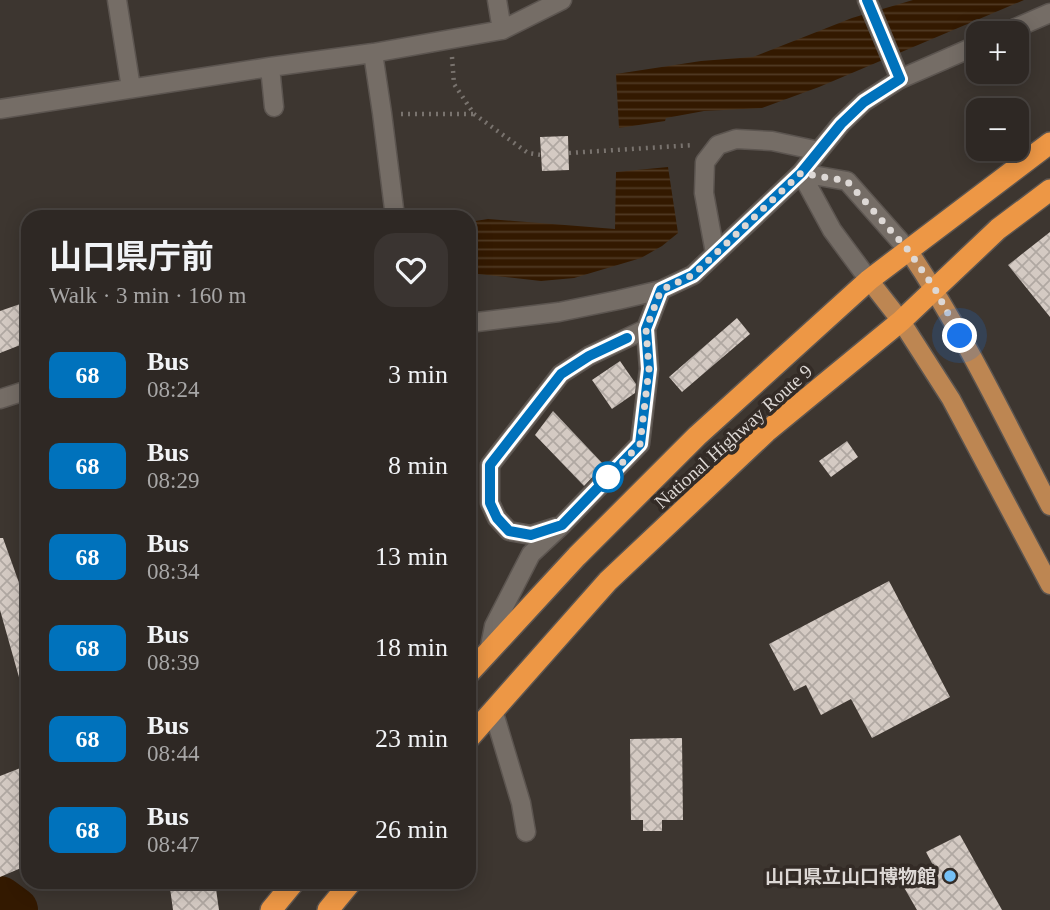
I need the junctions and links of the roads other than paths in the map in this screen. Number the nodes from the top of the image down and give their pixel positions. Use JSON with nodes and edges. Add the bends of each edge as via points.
{"nodes":[{"id":1,"x":117,"y":0,"type":"edge"},
{"id":2,"x":497,"y":0,"type":"edge"},
{"id":3,"x":562,"y":0,"type":"edge"},
{"id":4,"x":867,"y":0,"type":"edge"},
{"id":5,"x":1050,"y":13,"type":"edge"},
{"id":6,"x":1029,"y":22,"type":"edge"},
{"id":7,"x":502,"y":30,"type":"junction"},
{"id":8,"x":966,"y":49,"type":"edge"},
{"id":9,"x":373,"y":53,"type":"junction"},
{"id":10,"x":270,"y":66,"type":"junction"},
{"id":11,"x":896,"y":72,"type":"junction"},
{"id":12,"x":131,"y":88,"type":"junction"},
{"id":13,"x":274,"y":107,"type":"dead end"},
{"id":14,"x":0,"y":109,"type":"edge"},
{"id":15,"x":1050,"y":143,"type":"edge"},
{"id":16,"x":819,"y":151,"type":"junction"},
{"id":17,"x":801,"y":173,"type":"junction"},
{"id":18,"x":1050,"y":190,"type":"edge"},
{"id":19,"x":394,"y":210,"type":"edge"},
{"id":20,"x":908,"y":250,"type":"junction"},
{"id":21,"x":715,"y":253,"type":"junction"},
{"id":22,"x":869,"y":280,"type":"junction"},
{"id":23,"x":935,"y":289,"type":"junction"},
{"id":24,"x":661,"y":290,"type":"junction"},
{"id":25,"x":901,"y":321,"type":"junction"},
{"id":26,"x":476,"y":322,"type":"edge"},
{"id":27,"x":646,"y":329,"type":"junction"},
{"id":28,"x":21,"y":392,"type":"edge"},
{"id":29,"x":0,"y":399,"type":"edge"},
{"id":30,"x":1050,"y":506,"type":"edge"},
{"id":31,"x":562,"y":525,"type":"junction"},
{"id":32,"x":1050,"y":585,"type":"edge"},
{"id":33,"x":489,"y":651,"type":"junction"},
{"id":34,"x":476,"y":665,"type":"edge"},
{"id":35,"x":493,"y":710,"type":"junction"},
{"id":36,"x":476,"y":730,"type":"edge"},
{"id":37,"x":526,"y":832,"type":"dead end"},
{"id":38,"x":288,"y":889,"type":"edge"},
{"id":39,"x":271,"y":910,"type":"edge"}],
"edges":[{"from":1,"to":12,"type":"street"},
{"from":2,"to":7,"type":"street"},
{"from":3,"to":7,"type":"street"},
{"from":4,"to":11,"type":"street"},
{"from":5,"to":6,"type":"street"},
{"from":7,"to":9,"type":"street"},
{"from":8,"to":11,"type":"street"},
{"from":9,"to":10,"type":"street"},
{"from":9,"to":19,"type":"street"},
{"from":10,"to":12,"type":"street"},
{"from":10,"to":13,"type":"street"},
{"from":11,"to":16,"type":"street"},
{"from":12,"to":14,"type":"street"},
{"from":15,"to":20,"type":"highway","name":"National Highway Route 9"},
{"from":16,"to":17,"type":"street"},
{"from":16,"to":21,"type":"street","via":[[772,141],[736,139],[718,145],[705,162],[704,193]]},
{"from":17,"to":20,"type":"street","via":[[847,181]]},
{"from":17,"to":21,"type":"street"},
{"from":17,"to":22,"type":"street","via":[[832,230]]},
{"from":18,"to":23,"type":"highway","name":"National Highway Route 9","via":[[998,229]]},
{"from":20,"to":22,"type":"highway","name":"National Highway Route 9"},
{"from":20,"to":23,"type":"main road"},
{"from":21,"to":24,"type":"street","via":[[693,275]]},
{"from":22,"to":25,"type":"main road"},
{"from":22,"to":33,"type":"highway","name":"National Highway Route 9","via":[[697,436]]},
{"from":23,"to":25,"type":"highway","name":"National Highway Route 9"},
{"from":23,"to":30,"type":"main road"},
{"from":24,"to":26,"type":"street","via":[[559,312]]},
{"from":24,"to":27,"type":"street"},
{"from":25,"to":32,"type":"main road","via":[[951,399]]},
{"from":25,"to":35,"type":"highway","name":"National Highway Route 9","via":[[766,432],[608,581]]},
{"from":27,"to":31,"type":"street","via":[[649,369],[640,444]]},
{"from":27,"to":31,"type":"street","via":[[561,374],[490,465],[490,503],[509,531],[531,535]]},
{"from":28,"to":29,"type":"street"},
{"from":31,"to":33,"type":"street","via":[[531,554],[494,626]]},
{"from":33,"to":34,"type":"highway","name":"National Highway Route 9"},
{"from":35,"to":36,"type":"highway","name":"National Highway Route 9"},
{"from":35,"to":37,"type":"street"},
{"from":38,"to":39,"type":"highway"}]}
